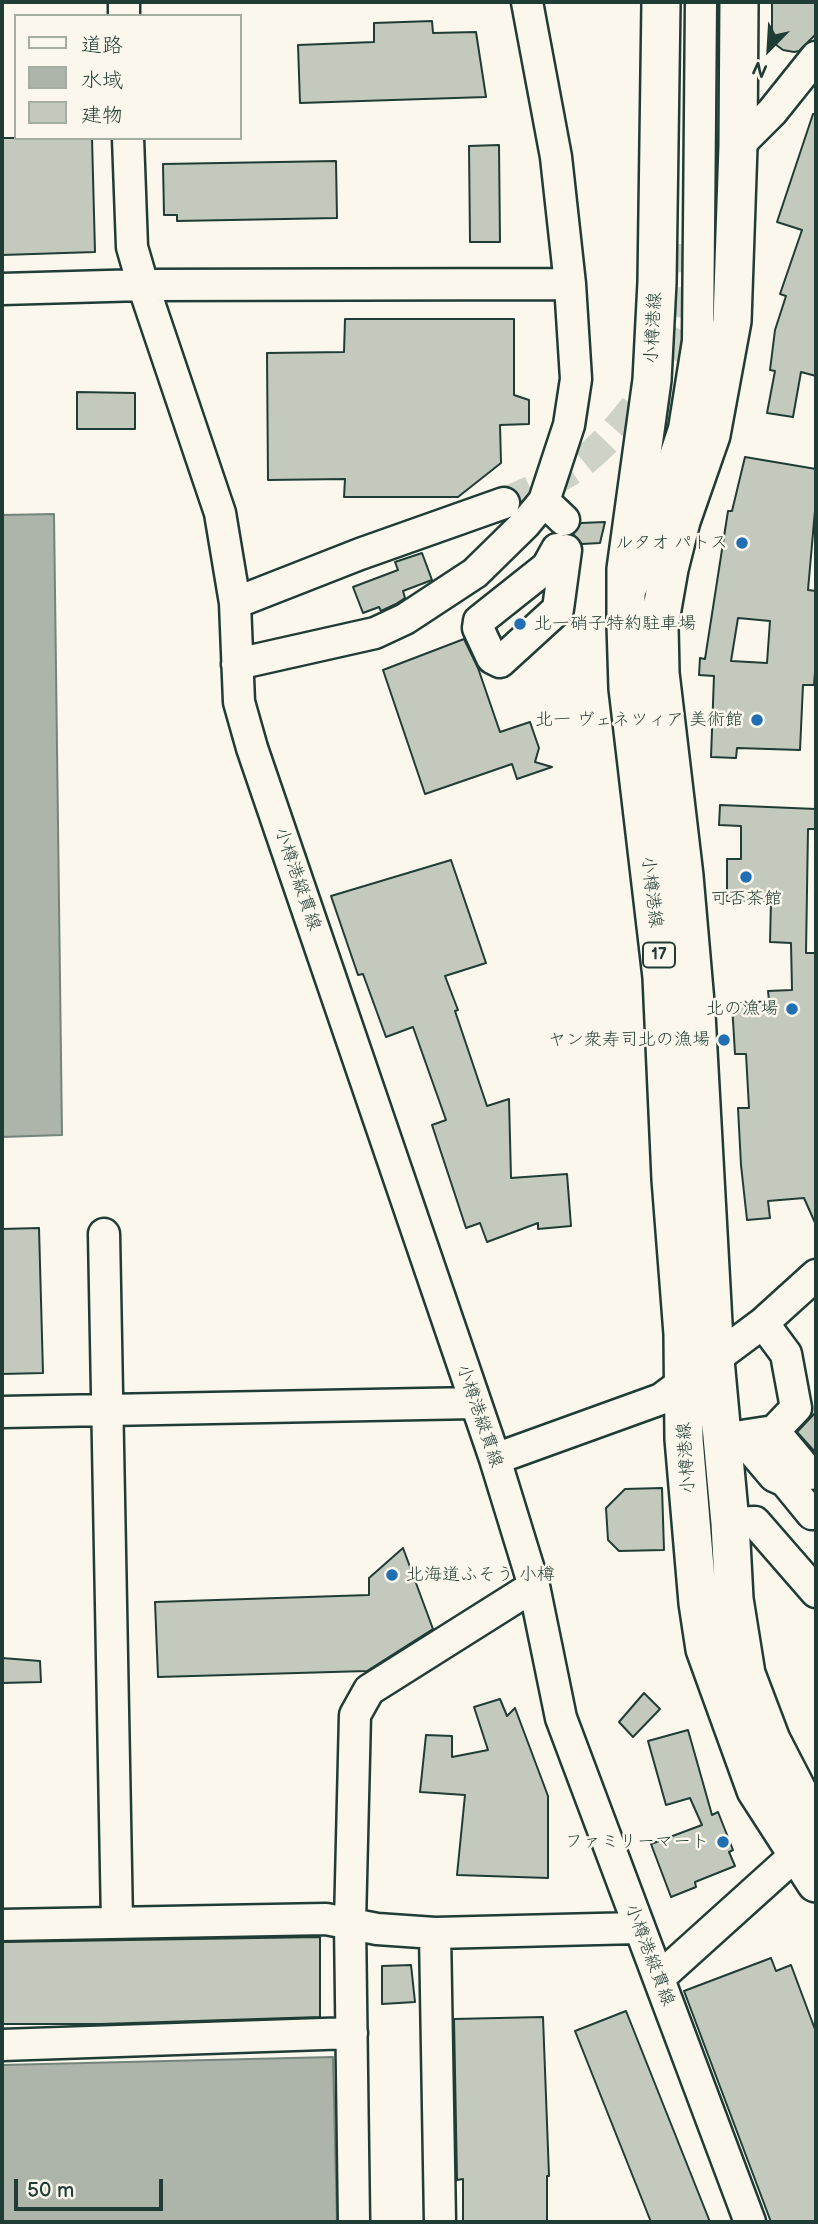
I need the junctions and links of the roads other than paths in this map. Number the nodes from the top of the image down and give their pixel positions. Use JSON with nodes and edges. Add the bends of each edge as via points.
{"nodes":[{"id":1,"x":527,"y":2,"type":"edge"},
{"id":2,"x":661,"y":2,"type":"edge"},
{"id":3,"x":684,"y":2,"type":"edge"},
{"id":4,"x":701,"y":2,"type":"edge"},
{"id":5,"x":716,"y":2,"type":"edge"},
{"id":6,"x":739,"y":2,"type":"edge"},
{"id":7,"x":816,"y":57,"type":"edge"},
{"id":8,"x":128,"y":140,"type":"edge"},
{"id":9,"x":738,"y":146,"type":"junction"},
{"id":10,"x":681,"y":244,"type":"tunnel mouth"},
{"id":11,"x":713,"y":244,"type":"tunnel mouth"},
{"id":12,"x":570,"y":284,"type":"junction"},
{"id":13,"x":143,"y":285,"type":"junction"},
{"id":14,"x":2,"y":289,"type":"edge"},
{"id":15,"x":503,"y":503,"type":"tunnel mouth"},
{"id":16,"x":626,"y":597,"type":"junction"},
{"id":17,"x":234,"y":603,"type":"junction"},
{"id":18,"x":237,"y":664,"type":"junction"},
{"id":19,"x":104,"y":1234,"type":"dead end"},
{"id":20,"x":816,"y":1275,"type":"edge"},
{"id":21,"x":763,"y":1323,"type":"junction"},
{"id":22,"x":715,"y":1360,"type":"junction"},
{"id":23,"x":683,"y":1385,"type":"junction"},
{"id":24,"x":475,"y":1404,"type":"junction"},
{"id":25,"x":108,"y":1410,"type":"junction"},
{"id":26,"x":2,"y":1412,"type":"edge"},
{"id":27,"x":774,"y":1431,"type":"junction"},
{"id":28,"x":732,"y":1438,"type":"junction"},
{"id":29,"x":495,"y":1459,"type":"junction"},
{"id":30,"x":816,"y":1469,"type":"edge"},
{"id":31,"x":816,"y":1513,"type":"edge"},
{"id":32,"x":730,"y":1523,"type":"junction"},
{"id":33,"x":534,"y":1586,"type":"junction"},
{"id":34,"x":816,"y":1592,"type":"edge"},
{"id":35,"x":816,"y":1823,"type":"edge"},
{"id":36,"x":806,"y":1845,"type":"edge"},
{"id":37,"x":816,"y":1882,"type":"edge"},
{"id":38,"x":117,"y":1923,"type":"junction"},
{"id":39,"x":350,"y":1923,"type":"junction"},
{"id":40,"x":2,"y":1925,"type":"edge"},
{"id":41,"x":638,"y":1928,"type":"junction"},
{"id":42,"x":435,"y":1933,"type":"junction"},
{"id":43,"x":659,"y":1978,"type":"junction"},
{"id":44,"x":352,"y":2034,"type":"junction"},
{"id":45,"x":2,"y":2045,"type":"edge"},
{"id":46,"x":354,"y":2222,"type":"edge"},
{"id":47,"x":440,"y":2222,"type":"edge"},
{"id":48,"x":750,"y":2222,"type":"edge"}],
"edges":[{"from":1,"to":12,"type":"street","via":[[556,157]]},
{"from":2,"to":16,"type":"main road","name":"小樽港線","number":"17","via":[[652,380]]},
{"from":3,"to":10,"type":"street"},
{"from":4,"to":16,"type":"street","via":[[698,341],[684,429],[644,563]]},
{"from":5,"to":11,"type":"street"},
{"from":6,"to":9,"type":"main road","name":"小樽港線","number":"17"},
{"from":7,"to":9,"type":"street"},
{"from":8,"to":13,"type":"street","name":"小樽港縦貫線","via":[[132,247]]},
{"from":9,"to":22,"type":"main road","name":"小樽港線","number":"17","via":[[732,321],[724,375],[711,435],[681,521],[659,626],[696,1014]]},
{"from":12,"to":13,"type":"street"},
{"from":12,"to":18,"type":"street","via":[[576,379],[554,525],[405,619],[363,636]]},
{"from":13,"to":14,"type":"street"},
{"from":13,"to":17,"type":"street","name":"小樽港縦貫線","via":[[220,513]]},
{"from":15,"to":17,"type":"street"},
{"from":16,"to":23,"type":"main road","name":"小樽港線","number":"17","via":[[628,688],[662,977]]},
{"from":17,"to":18,"type":"street","name":"小樽港縦貫線"},
{"from":18,"to":24,"type":"street","name":"小樽港縦貫線","via":[[239,702],[252,748]]},
{"from":19,"to":25,"type":"street"},
{"from":20,"to":21,"type":"street"},
{"from":21,"to":22,"type":"street"},
{"from":21,"to":27,"type":"street","via":[[786,1354],[796,1408]]},
{"from":22,"to":23,"type":"street"},
{"from":22,"to":28,"type":"main road","name":"小樽港線","number":"17"},
{"from":23,"to":29,"type":"street","via":[[661,1399]]},
{"from":23,"to":36,"type":"main road","name":"小樽港線","number":"17","via":[[705,1649],[756,1790]]},
{"from":24,"to":25,"type":"street"},
{"from":24,"to":29,"type":"street","name":"小樽港縦貫線"},
{"from":25,"to":26,"type":"street"},
{"from":25,"to":38,"type":"street"},
{"from":27,"to":28,"type":"street"},
{"from":27,"to":30,"type":"street","via":[[810,1474]]},
{"from":28,"to":31,"type":"street","via":[[770,1450],[785,1468],[785,1481],[812,1514]]},
{"from":28,"to":32,"type":"main road","name":"小樽港線","number":"17"},
{"from":29,"to":33,"type":"street","name":"小樽港縦貫線"},
{"from":32,"to":34,"type":"street","via":[[755,1522]]},
{"from":32,"to":35,"type":"main road","name":"小樽港線","number":"17","via":[[734,1599],[746,1674],[771,1740]]},
{"from":33,"to":39,"type":"street","via":[[369,1690],[355,1715]]},
{"from":33,"to":41,"type":"street","name":"小樽港縦貫線","via":[[561,1718]]},
{"from":36,"to":37,"type":"main road","name":"小樽港線","number":"17"},
{"from":36,"to":43,"type":"street"},
{"from":38,"to":39,"type":"street","via":[[327,1919]]},
{"from":38,"to":40,"type":"street"},
{"from":39,"to":42,"type":"street"},
{"from":39,"to":44,"type":"street"},
{"from":41,"to":42,"type":"street"},
{"from":41,"to":43,"type":"street","name":"小樽港縦貫線"},
{"from":42,"to":47,"type":"street"},
{"from":43,"to":48,"type":"street","name":"小樽港縦貫線"},
{"from":44,"to":45,"type":"street"},
{"from":44,"to":46,"type":"street"}]}
